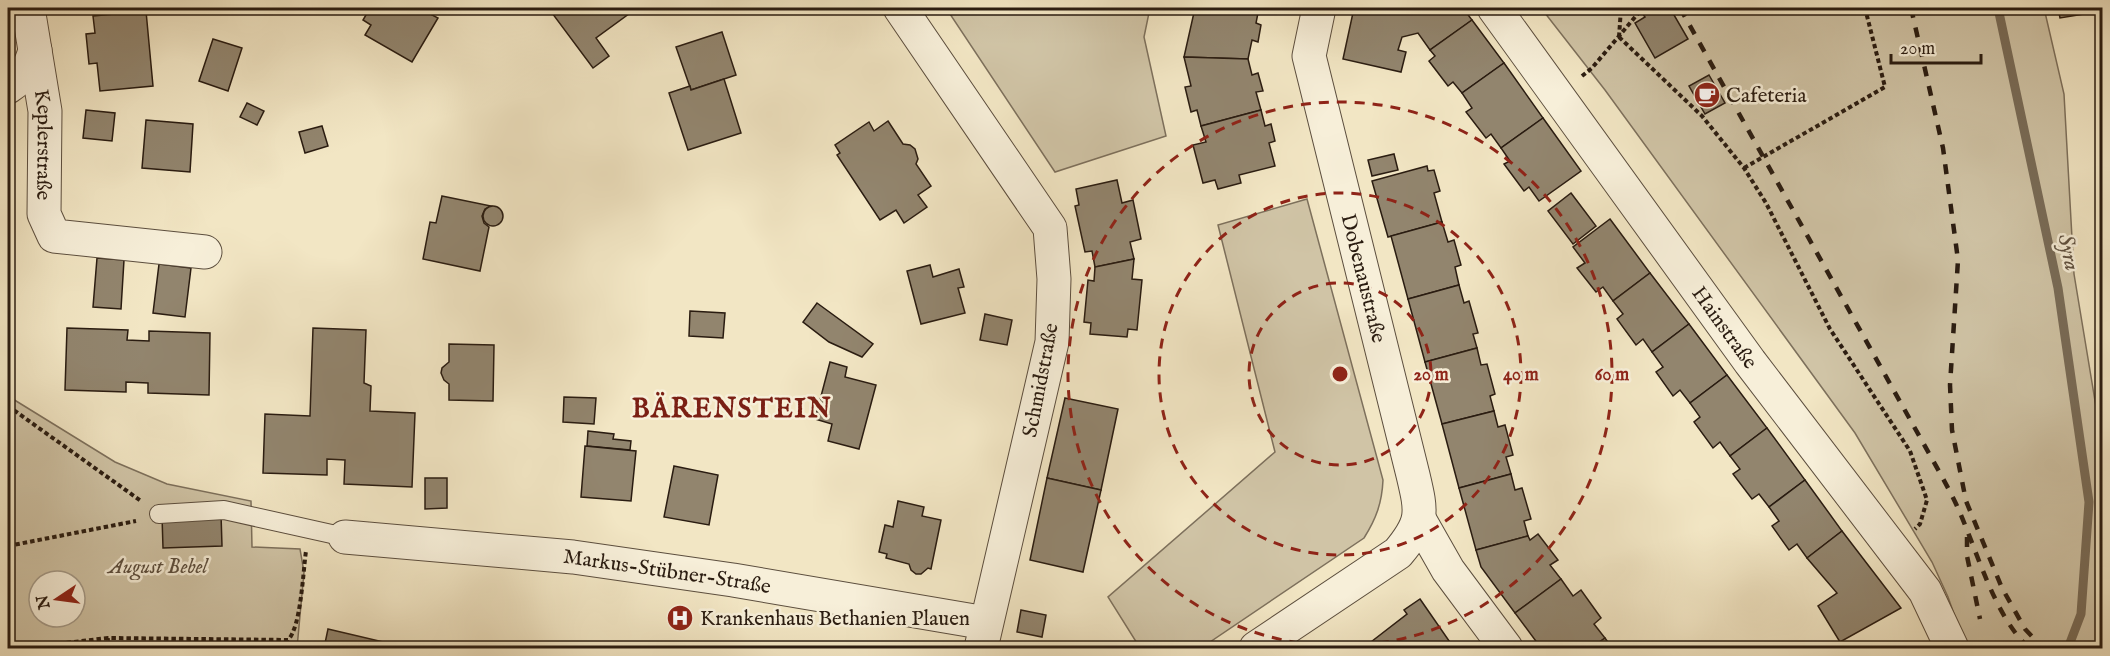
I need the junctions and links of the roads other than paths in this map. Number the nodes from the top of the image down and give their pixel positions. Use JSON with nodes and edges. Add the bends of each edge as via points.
{"nodes":[{"id":1,"x":28,"y":8,"type":"edge"},
{"id":2,"x":900,"y":8,"type":"edge"},
{"id":3,"x":1319,"y":8,"type":"edge"},
{"id":4,"x":1494,"y":8,"type":"edge"},
{"id":5,"x":35,"y":50,"type":"junction"},
{"id":6,"x":8,"y":87,"type":"edge"},
{"id":7,"x":205,"y":252,"type":"dead end"},
{"id":8,"x":159,"y":514,"type":"road end"},
{"id":9,"x":1419,"y":519,"type":"junction"},
{"id":10,"x":345,"y":537,"type":"joint"},
{"id":11,"x":983,"y":636,"type":"edge"},
{"id":12,"x":1256,"y":648,"type":"edge"},
{"id":13,"x":1506,"y":648,"type":"edge"},
{"id":14,"x":1952,"y":648,"type":"edge"}],
"edges":[{"from":1,"to":5,"type":"street","name":"Keplerstraße"},
{"from":2,"to":11,"type":"street","name":"Schmidstraße","via":[[1050,228],[1054,279],[1052,342]]},
{"from":3,"to":9,"type":"street","name":"Dobenaustraße","via":[[1309,56],[1413,475]]},
{"from":4,"to":14,"type":"street","name":"Hainstraße","via":[[1750,362],[1926,591]]},
{"from":5,"to":6,"type":"street","via":[[31,65]]},
{"from":5,"to":7,"type":"street","name":"Keplerstraße","via":[[45,111],[44,214],[54,236]]},
{"from":8,"to":10,"type":"lane","via":[[224,510]]},
{"from":9,"to":12,"type":"street","via":[[1398,552]]},
{"from":9,"to":13,"type":"street","via":[[1448,570]]},
{"from":10,"to":11,"type":"street","name":"Markus-Stübner-Straße","via":[[573,557],[733,580]]}]}
